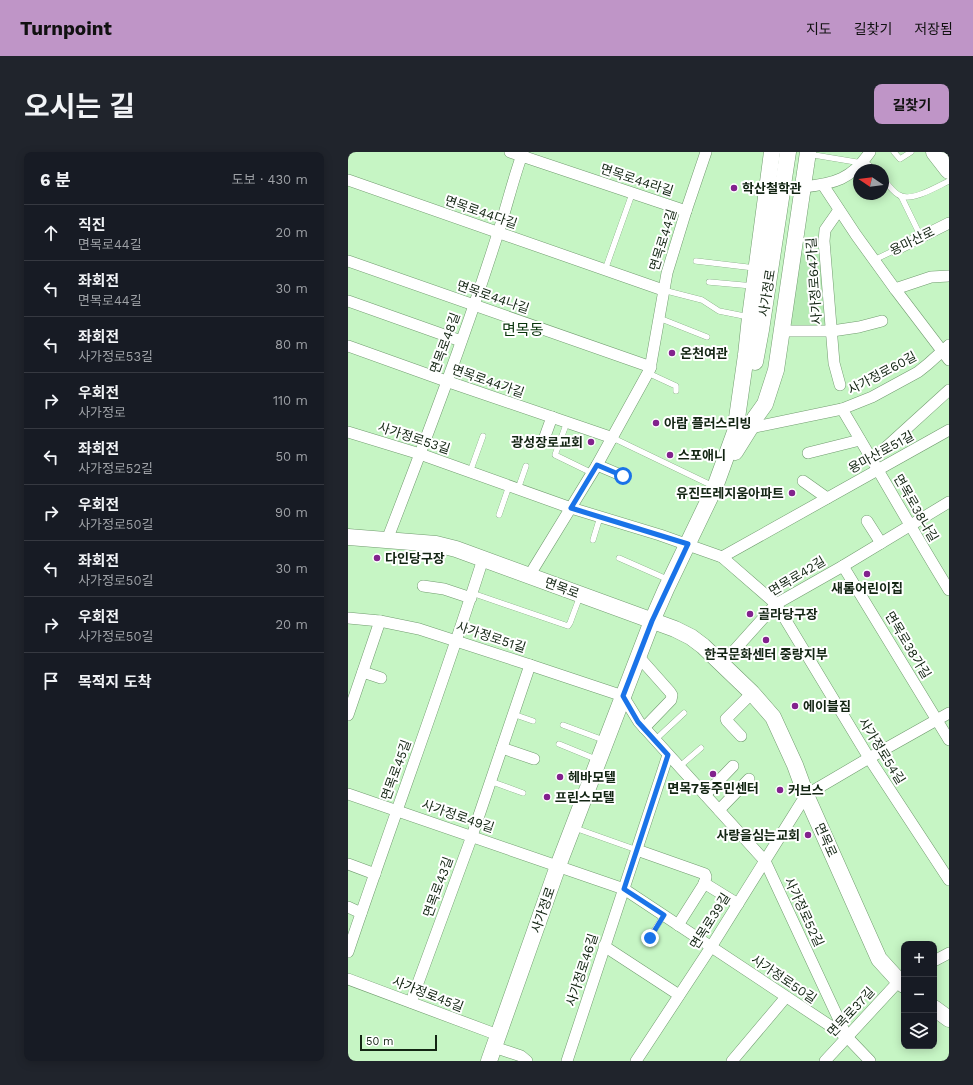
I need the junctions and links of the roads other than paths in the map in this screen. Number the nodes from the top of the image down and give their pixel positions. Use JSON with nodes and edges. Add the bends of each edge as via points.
{"nodes":[{"id":1,"x":510,"y":152,"type":"edge"},
{"id":2,"x":706,"y":152,"type":"edge"},
{"id":3,"x":772,"y":152,"type":"edge"},
{"id":4,"x":788,"y":152,"type":"edge"},
{"id":5,"x":870,"y":152,"type":"edge"},
{"id":6,"x":894,"y":152,"type":"edge"},
{"id":7,"x":911,"y":152,"type":"edge"},
{"id":8,"x":805,"y":153,"type":"edge"},
{"id":9,"x":522,"y":154,"type":"edge"},
{"id":10,"x":862,"y":162,"type":"junction"},
{"id":11,"x":868,"y":164,"type":"edge"},
{"id":12,"x":348,"y":180,"type":"edge"},
{"id":13,"x":949,"y":181,"type":"edge"},
{"id":14,"x":823,"y":185,"type":"junction"},
{"id":15,"x":889,"y":185,"type":"edge"},
{"id":16,"x":803,"y":188,"type":"junction"},
{"id":17,"x":632,"y":194,"type":"junction"},
{"id":18,"x":901,"y":196,"type":"junction"},
{"id":19,"x":839,"y":210,"type":"junction"},
{"id":20,"x":686,"y":211,"type":"junction"},
{"id":21,"x":949,"y":223,"type":"edge"},
{"id":22,"x":498,"y":233,"type":"junction"},
{"id":23,"x":921,"y":237,"type":"junction"},
{"id":24,"x":895,"y":250,"type":"joint"},
{"id":25,"x":874,"y":260,"type":"junction"},
{"id":26,"x":348,"y":261,"type":"edge"},
{"id":27,"x":696,"y":261,"type":"dead end"},
{"id":28,"x":756,"y":268,"type":"junction"},
{"id":29,"x":605,"y":270,"type":"junction"},
{"id":30,"x":949,"y":276,"type":"edge"},
{"id":31,"x":709,"y":282,"type":"dead end"},
{"id":32,"x":754,"y":286,"type":"junction"},
{"id":33,"x":895,"y":289,"type":"junction"},
{"id":34,"x":663,"y":290,"type":"junction"},
{"id":35,"x":348,"y":301,"type":"edge"},
{"id":36,"x":473,"y":305,"type":"junction"},
{"id":37,"x":750,"y":317,"type":"junction"},
{"id":38,"x":659,"y":318,"type":"junction"},
{"id":39,"x":882,"y":321,"type":"dead end"},
{"id":40,"x":781,"y":331,"type":"junction"},
{"id":41,"x":832,"y":331,"type":"junction"},
{"id":42,"x":707,"y":337,"type":"dead end"},
{"id":43,"x":461,"y":341,"type":"junction"},
{"id":44,"x":348,"y":346,"type":"edge"},
{"id":45,"x":946,"y":347,"type":"edge"},
{"id":46,"x":949,"y":360,"type":"edge"},
{"id":47,"x":650,"y":370,"type":"junction"},
{"id":48,"x":446,"y":382,"type":"junction"},
{"id":49,"x":840,"y":385,"type":"dead end"},
{"id":50,"x":949,"y":390,"type":"edge"},
{"id":51,"x":676,"y":392,"type":"dead end"},
{"id":52,"x":842,"y":409,"type":"junction"},
{"id":53,"x":552,"y":417,"type":"junction"},
{"id":54,"x":567,"y":422,"type":"junction"},
{"id":55,"x":747,"y":426,"type":"junction"},
{"id":56,"x":949,"y":430,"type":"edge"},
{"id":57,"x":348,"y":432,"type":"edge"},
{"id":58,"x":483,"y":436,"type":"dead end"},
{"id":59,"x":613,"y":438,"type":"junction"},
{"id":60,"x":860,"y":440,"type":"junction"},
{"id":61,"x":543,"y":442,"type":"dead end"},
{"id":62,"x":808,"y":453,"type":"dead end"},
{"id":63,"x":420,"y":454,"type":"junction"},
{"id":64,"x":872,"y":460,"type":"junction"},
{"id":65,"x":526,"y":466,"type":"dead end"},
{"id":66,"x":595,"y":469,"type":"junction"},
{"id":67,"x":878,"y":470,"type":"junction"},
{"id":68,"x":470,"y":472,"type":"junction"},
{"id":69,"x":623,"y":476,"type":"dead end"},
{"id":70,"x":803,"y":481,"type":"dead end"},
{"id":71,"x":717,"y":482,"type":"junction"},
{"id":72,"x":514,"y":487,"type":"junction"},
{"id":73,"x":827,"y":498,"type":"junction"},
{"id":74,"x":949,"y":502,"type":"edge"},
{"id":75,"x":571,"y":508,"type":"junction"},
{"id":76,"x":499,"y":515,"type":"dead end"},
{"id":77,"x":600,"y":517,"type":"junction"},
{"id":78,"x":868,"y":521,"type":"dead end"},
{"id":79,"x":910,"y":526,"type":"junction"},
{"id":80,"x":348,"y":537,"type":"edge"},
{"id":81,"x":387,"y":540,"type":"junction"},
{"id":82,"x":593,"y":540,"type":"dead end"},
{"id":83,"x":881,"y":543,"type":"junction"},
{"id":84,"x":688,"y":544,"type":"junction"},
{"id":85,"x":722,"y":557,"type":"junction"},
{"id":86,"x":618,"y":558,"type":"dead end"},
{"id":87,"x":484,"y":559,"type":"junction"},
{"id":88,"x":843,"y":566,"type":"junction"},
{"id":89,"x":529,"y":576,"type":"junction"},
{"id":90,"x":670,"y":580,"type":"junction"},
{"id":91,"x":423,"y":586,"type":"dead end"},
{"id":92,"x":949,"y":590,"type":"edge"},
{"id":93,"x":580,"y":594,"type":"junction"},
{"id":94,"x":471,"y":595,"type":"junction"},
{"id":95,"x":776,"y":604,"type":"junction"},
{"id":96,"x":348,"y":618,"type":"edge"},
{"id":97,"x":380,"y":621,"type":"junction"},
{"id":98,"x":652,"y":621,"type":"junction"},
{"id":99,"x":456,"y":641,"type":"junction"},
{"id":100,"x":638,"y":656,"type":"junction"},
{"id":101,"x":722,"y":664,"type":"junction"},
{"id":102,"x":530,"y":665,"type":"junction"},
{"id":103,"x":363,"y":672,"type":"junction"},
{"id":104,"x":381,"y":678,"type":"dead end"},
{"id":105,"x":352,"y":692,"type":"edge"},
{"id":106,"x":752,"y":692,"type":"junction"},
{"id":107,"x":623,"y":696,"type":"junction"},
{"id":108,"x":684,"y":713,"type":"dead end"},
{"id":109,"x":513,"y":714,"type":"junction"},
{"id":110,"x":949,"y":714,"type":"edge"},
{"id":111,"x":348,"y":715,"type":"edge"},
{"id":112,"x":938,"y":720,"type":"junction"},
{"id":113,"x":532,"y":721,"type":"dead end"},
{"id":114,"x":563,"y":725,"type":"dead end"},
{"id":115,"x":644,"y":728,"type":"junction"},
{"id":116,"x":741,"y":736,"type":"dead end"},
{"id":117,"x":655,"y":740,"type":"junction"},
{"id":118,"x":949,"y":740,"type":"edge"},
{"id":119,"x":606,"y":741,"type":"junction"},
{"id":120,"x":559,"y":744,"type":"dead end"},
{"id":121,"x":502,"y":748,"type":"junction"},
{"id":122,"x":701,"y":748,"type":"dead end"},
{"id":123,"x":668,"y":755,"type":"junction"},
{"id":124,"x":869,"y":758,"type":"junction"},
{"id":125,"x":534,"y":759,"type":"dead end"},
{"id":126,"x":599,"y":760,"type":"junction"},
{"id":127,"x":733,"y":766,"type":"dead end"},
{"id":128,"x":679,"y":767,"type":"junction"},
{"id":129,"x":749,"y":779,"type":"dead end"},
{"id":130,"x":490,"y":781,"type":"junction"},
{"id":131,"x":523,"y":793,"type":"dead end"},
{"id":132,"x":348,"y":794,"type":"edge"},
{"id":133,"x":705,"y":795,"type":"junction"},
{"id":134,"x":806,"y":795,"type":"junction"},
{"id":135,"x":396,"y":809,"type":"junction"},
{"id":136,"x":719,"y":810,"type":"junction"},
{"id":137,"x":573,"y":828,"type":"junction"},
{"id":138,"x":472,"y":836,"type":"junction"},
{"id":139,"x":637,"y":850,"type":"junction"},
{"id":140,"x":765,"y":861,"type":"junction"},
{"id":141,"x":348,"y":864,"type":"edge"},
{"id":142,"x":558,"y":866,"type":"junction"},
{"id":143,"x":375,"y":874,"type":"junction"},
{"id":144,"x":949,"y":880,"type":"edge"},
{"id":145,"x":704,"y":883,"type":"junction"},
{"id":146,"x":624,"y":889,"type":"junction"},
{"id":147,"x":738,"y":904,"type":"junction"},
{"id":148,"x":348,"y":907,"type":"edge"},
{"id":149,"x":361,"y":912,"type":"junction"},
{"id":150,"x":664,"y":915,"type":"junction"},
{"id":151,"x":678,"y":925,"type":"junction"},
{"id":152,"x":650,"y":938,"type":"dead end"},
{"id":153,"x":604,"y":946,"type":"junction"},
{"id":154,"x":711,"y":947,"type":"junction"},
{"id":155,"x":348,"y":952,"type":"edge"},
{"id":156,"x":949,"y":953,"type":"edge"},
{"id":157,"x":937,"y":959,"type":"edge"},
{"id":158,"x":348,"y":979,"type":"edge"},
{"id":159,"x":901,"y":980,"type":"edge"},
{"id":160,"x":901,"y":982,"type":"edge"},
{"id":161,"x":679,"y":995,"type":"junction"},
{"id":162,"x":786,"y":997,"type":"junction"},
{"id":163,"x":411,"y":1002,"type":"junction"},
{"id":164,"x":937,"y":1010,"type":"edge"},
{"id":165,"x":949,"y":1019,"type":"edge"},
{"id":166,"x":847,"y":1037,"type":"junction"},
{"id":167,"x":494,"y":1048,"type":"edge"},
{"id":168,"x":527,"y":1061,"type":"edge"},
{"id":169,"x":567,"y":1061,"type":"edge"},
{"id":170,"x":636,"y":1061,"type":"edge"},
{"id":171,"x":732,"y":1061,"type":"edge"},
{"id":172,"x":825,"y":1061,"type":"edge"},
{"id":173,"x":870,"y":1061,"type":"edge"}],
"edges":[{"from":1,"to":9,"type":"street","name":"면목로44라길"},
{"from":2,"to":20,"type":"street","name":"면목로44길"},
{"from":3,"to":28,"type":"main road"},
{"from":4,"to":55,"type":"main road","name":"사가정로","via":[[751,382]]},
{"from":5,"to":10,"type":"street"},
{"from":6,"to":7,"type":"lane","via":[[900,159]]},
{"from":8,"to":10,"type":"lane"},
{"from":8,"to":16,"type":"main road"},
{"from":8,"to":55,"type":"main road","name":"사가정로","via":[[766,376]]},
{"from":9,"to":17,"type":"street","name":"면목로44라길"},
{"from":9,"to":22,"type":"street","name":"면목로48길"},
{"from":10,"to":11,"type":"lane"},
{"from":10,"to":14,"type":"street","via":[[842,179]]},
{"from":12,"to":22,"type":"street","name":"면목로44다길"},
{"from":13,"to":18,"type":"lane","via":[[925,193],[912,197]]},
{"from":14,"to":16,"type":"street"},
{"from":14,"to":19,"type":"street"},
{"from":15,"to":18,"type":"lane"},
{"from":16,"to":40,"type":"main road"},
{"from":17,"to":20,"type":"street","name":"면목로44라길"},
{"from":17,"to":29,"type":"lane"},
{"from":18,"to":23,"type":"lane"},
{"from":19,"to":25,"type":"street"},
{"from":19,"to":41,"type":"street","name":"사가정로64가길","via":[[825,230],[824,237]]},
{"from":20,"to":34,"type":"street","name":"면목로44길"},
{"from":21,"to":23,"type":"street","name":"용마산로"},
{"from":22,"to":29,"type":"street","name":"면목로44다길"},
{"from":22,"to":36,"type":"street","name":"면목로48길"},
{"from":23,"to":24,"type":"street","name":"용마산로"},
{"from":24,"to":25,"type":"lane","name":"용마산로"},
{"from":25,"to":33,"type":"street"},
{"from":26,"to":36,"type":"street","name":"면목로44나길"},
{"from":27,"to":28,"type":"lane","name":"사가정로"},
{"from":28,"to":32,"type":"main road"},
{"from":29,"to":34,"type":"street","name":"면목로44다길"},
{"from":30,"to":33,"type":"street","via":[[931,277]]},
{"from":31,"to":32,"type":"lane","name":"사가정로"},
{"from":32,"to":37,"type":"main road"},
{"from":33,"to":45,"type":"street"},
{"from":34,"to":37,"type":"lane","name":"면목로44길","via":[[702,300],[719,311]]},
{"from":34,"to":38,"type":"street","name":"면목로44길"},
{"from":35,"to":43,"type":"street"},
{"from":36,"to":43,"type":"street","name":"면목로48길"},
{"from":36,"to":47,"type":"street","name":"면목로44나길"},
{"from":37,"to":55,"type":"main road","via":[[746,356]]},
{"from":38,"to":42,"type":"lane"},
{"from":38,"to":47,"type":"street","name":"면목로44길"},
{"from":39,"to":41,"type":"street"},
{"from":40,"to":41,"type":"street"},
{"from":40,"to":55,"type":"main road","via":[[771,388],[765,404]]},
{"from":41,"to":49,"type":"street","name":"사가정로64가길","via":[[834,363]]},
{"from":43,"to":48,"type":"street","name":"면목로48길"},
{"from":44,"to":48,"type":"street","name":"면목로44가길"},
{"from":45,"to":46,"type":"street"},
{"from":45,"to":52,"type":"street","name":"사가정로60길","via":[[918,372],[872,397]]},
{"from":47,"to":51,"type":"lane","via":[[676,386]]},
{"from":47,"to":59,"type":"street","name":"면목로44길"},
{"from":48,"to":53,"type":"street","name":"면목로44가길"},
{"from":48,"to":63,"type":"street","name":"면목로48길"},
{"from":50,"to":64,"type":"street"},
{"from":52,"to":55,"type":"street","name":"사가정로60길"},
{"from":52,"to":60,"type":"street","name":"면목로38나길"},
{"from":53,"to":54,"type":"street","name":"면목로44가길"},
{"from":53,"to":61,"type":"street"},
{"from":54,"to":59,"type":"street","name":"면목로44가길"},
{"from":54,"to":66,"type":"lane","via":[[555,455]]},
{"from":55,"to":71,"type":"main road","name":"사가정로"},
{"from":56,"to":67,"type":"street","name":"용마산로51길"},
{"from":57,"to":63,"type":"street","name":"사가정로53길"},
{"from":58,"to":68,"type":"lane"},
{"from":59,"to":66,"type":"street","name":"면목로44길"},
{"from":59,"to":71,"type":"lane"},
{"from":60,"to":62,"type":"street"},
{"from":60,"to":64,"type":"street","name":"면목로38나길"},
{"from":63,"to":68,"type":"street","name":"사가정로53길"},
{"from":63,"to":81,"type":"street","name":"면목로48길"},
{"from":64,"to":67,"type":"street","name":"면목로38나길"},
{"from":65,"to":72,"type":"lane"},
{"from":66,"to":69,"type":"street"},
{"from":66,"to":75,"type":"street","name":"면목로44길"},
{"from":67,"to":73,"type":"street","name":"용마산로51길"},
{"from":67,"to":79,"type":"street","name":"면목로38나길"},
{"from":68,"to":72,"type":"street","name":"사가정로53길"},
{"from":70,"to":73,"type":"street"},
{"from":71,"to":84,"type":"main road","name":"사가정로"},
{"from":72,"to":75,"type":"street","name":"사가정로53길"},
{"from":72,"to":76,"type":"lane"},
{"from":73,"to":85,"type":"street","name":"용마산로51길"},
{"from":74,"to":79,"type":"street","name":"면목로42길"},
{"from":75,"to":77,"type":"street","name":"사가정로53길"},
{"from":75,"to":89,"type":"street","name":"면목로44길"},
{"from":77,"to":82,"type":"lane"},
{"from":77,"to":84,"type":"street","name":"사가정로53길"},
{"from":78,"to":83,"type":"street"},
{"from":79,"to":83,"type":"street","name":"면목로42길"},
{"from":79,"to":92,"type":"street","name":"면목로38나길"},
{"from":80,"to":81,"type":"main road","name":"면목로"},
{"from":81,"to":87,"type":"main road","name":"면목로","via":[[436,544]]},
{"from":83,"to":88,"type":"street","name":"면목로42길"},
{"from":84,"to":85,"type":"street","name":"사가정로54길"},
{"from":84,"to":90,"type":"main road","name":"사가정로"},
{"from":85,"to":95,"type":"street","name":"사가정로54길"},
{"from":86,"to":90,"type":"lane"},
{"from":87,"to":89,"type":"main road","name":"면목로"},
{"from":87,"to":94,"type":"street","name":"면목로45길"},
{"from":88,"to":95,"type":"street","name":"면목로42길"},
{"from":88,"to":112,"type":"street","name":"면목로38가길"},
{"from":89,"to":93,"type":"main road","name":"면목로"},
{"from":90,"to":98,"type":"main road","name":"사가정로"},
{"from":91,"to":94,"type":"street"},
{"from":93,"to":94,"type":"lane","via":[[568,626]]},
{"from":93,"to":98,"type":"main road","name":"면목로"},
{"from":94,"to":99,"type":"street","name":"면목로45길"},
{"from":95,"to":101,"type":"street","name":"면목로42길"},
{"from":95,"to":124,"type":"street","name":"사가정로54길"},
{"from":96,"to":97,"type":"street","name":"사가정로51길"},
{"from":97,"to":99,"type":"street","name":"사가정로51길"},
{"from":97,"to":103,"type":"street"},
{"from":98,"to":100,"type":"main road","name":"사가정로"},
{"from":98,"to":101,"type":"main road","name":"면목로","via":[[691,638]]},
{"from":99,"to":102,"type":"street","name":"사가정로51길"},
{"from":99,"to":135,"type":"street","name":"면목로45길"},
{"from":100,"to":107,"type":"main road","name":"사가정로"},
{"from":100,"to":115,"type":"street","via":[[672,697]]},
{"from":101,"to":106,"type":"main road","name":"면목로"},
{"from":102,"to":107,"type":"street","name":"사가정로51길"},
{"from":102,"to":109,"type":"street","name":"면목로43길"},
{"from":103,"to":104,"type":"street"},
{"from":103,"to":105,"type":"street"},
{"from":105,"to":111,"type":"street"},
{"from":106,"to":116,"type":"street","via":[[726,719]]},
{"from":106,"to":134,"type":"main road","name":"면목로","via":[[769,711],[776,724]]},
{"from":107,"to":115,"type":"street","name":"사가정로52길"},
{"from":107,"to":119,"type":"main road","name":"사가정로"},
{"from":108,"to":117,"type":"lane"},
{"from":109,"to":113,"type":"lane"},
{"from":109,"to":121,"type":"street","name":"면목로43길"},
{"from":110,"to":112,"type":"street"},
{"from":112,"to":118,"type":"street","name":"면목로38가길"},
{"from":112,"to":124,"type":"street"},
{"from":114,"to":119,"type":"lane"},
{"from":115,"to":117,"type":"street","name":"사가정로52길"},
{"from":117,"to":123,"type":"street","name":"사가정로52길"},
{"from":119,"to":126,"type":"main road","name":"사가정로"},
{"from":120,"to":126,"type":"lane"},
{"from":121,"to":125,"type":"street"},
{"from":121,"to":130,"type":"street","name":"면목로43길"},
{"from":122,"to":128,"type":"lane"},
{"from":123,"to":128,"type":"street","name":"사가정로52길"},
{"from":123,"to":139,"type":"street"},
{"from":124,"to":134,"type":"street"},
{"from":124,"to":144,"type":"street","name":"사가정로54길"},
{"from":126,"to":137,"type":"main road","name":"사가정로"},
{"from":127,"to":133,"type":"street"},
{"from":128,"to":133,"type":"street","name":"사가정로52길"},
{"from":129,"to":136,"type":"street"},
{"from":130,"to":131,"type":"lane"},
{"from":130,"to":138,"type":"street","name":"면목로43길"},
{"from":132,"to":135,"type":"street","name":"사가정로49길"},
{"from":133,"to":136,"type":"street","name":"사가정로52길"},
{"from":134,"to":140,"type":"street","name":"면목로39길"},
{"from":134,"to":159,"type":"main road","name":"면목로","via":[[879,959]]},
{"from":135,"to":138,"type":"street","name":"사가정로49길"},
{"from":135,"to":143,"type":"street","name":"면목로45길"},
{"from":136,"to":140,"type":"street","name":"사가정로52길"},
{"from":137,"to":139,"type":"lane"},
{"from":137,"to":142,"type":"main road","name":"사가정로"},
{"from":138,"to":142,"type":"street","name":"사가정로49길"},
{"from":138,"to":163,"type":"street","name":"면목로43길"},
{"from":139,"to":145,"type":"street","via":[[703,873],[706,877]]},
{"from":139,"to":146,"type":"street"},
{"from":140,"to":147,"type":"street","name":"면목로39길"},
{"from":140,"to":166,"type":"street","name":"사가정로52길"},
{"from":141,"to":143,"type":"street"},
{"from":142,"to":146,"type":"street","name":"사가정로50길"},
{"from":142,"to":167,"type":"main road","name":"사가정로"},
{"from":143,"to":149,"type":"street","name":"면목로45길"},
{"from":145,"to":147,"type":"street"},
{"from":145,"to":151,"type":"street"},
{"from":146,"to":150,"type":"street","name":"사가정로50길"},
{"from":146,"to":153,"type":"street","name":"사가정로46길"},
{"from":147,"to":154,"type":"street","name":"면목로39길"},
{"from":148,"to":149,"type":"street"},
{"from":149,"to":155,"type":"street","name":"면목로45길"},
{"from":150,"to":151,"type":"street","name":"사가정로50길"},
{"from":150,"to":152,"type":"lane"},
{"from":151,"to":154,"type":"street","name":"사가정로50길"},
{"from":153,"to":161,"type":"street"},
{"from":153,"to":169,"type":"street","name":"사가정로46길"},
{"from":154,"to":161,"type":"street","name":"면목로39길"},
{"from":154,"to":162,"type":"street","name":"사가정로50길"},
{"from":156,"to":157,"type":"street"},
{"from":158,"to":163,"type":"street","name":"사가정로45길"},
{"from":160,"to":166,"type":"street","name":"면목로37길"},
{"from":161,"to":170,"type":"street","name":"면목로39길"},
{"from":162,"to":166,"type":"street","name":"사가정로50길"},
{"from":162,"to":171,"type":"street"},
{"from":163,"to":167,"type":"street","name":"사가정로45길"},
{"from":164,"to":165,"type":"main road"},
{"from":166,"to":172,"type":"street","name":"면목로37길"},
{"from":166,"to":173,"type":"street","name":"사가정로50길"},
{"from":167,"to":168,"type":"street","via":[[521,1056]]}]}
